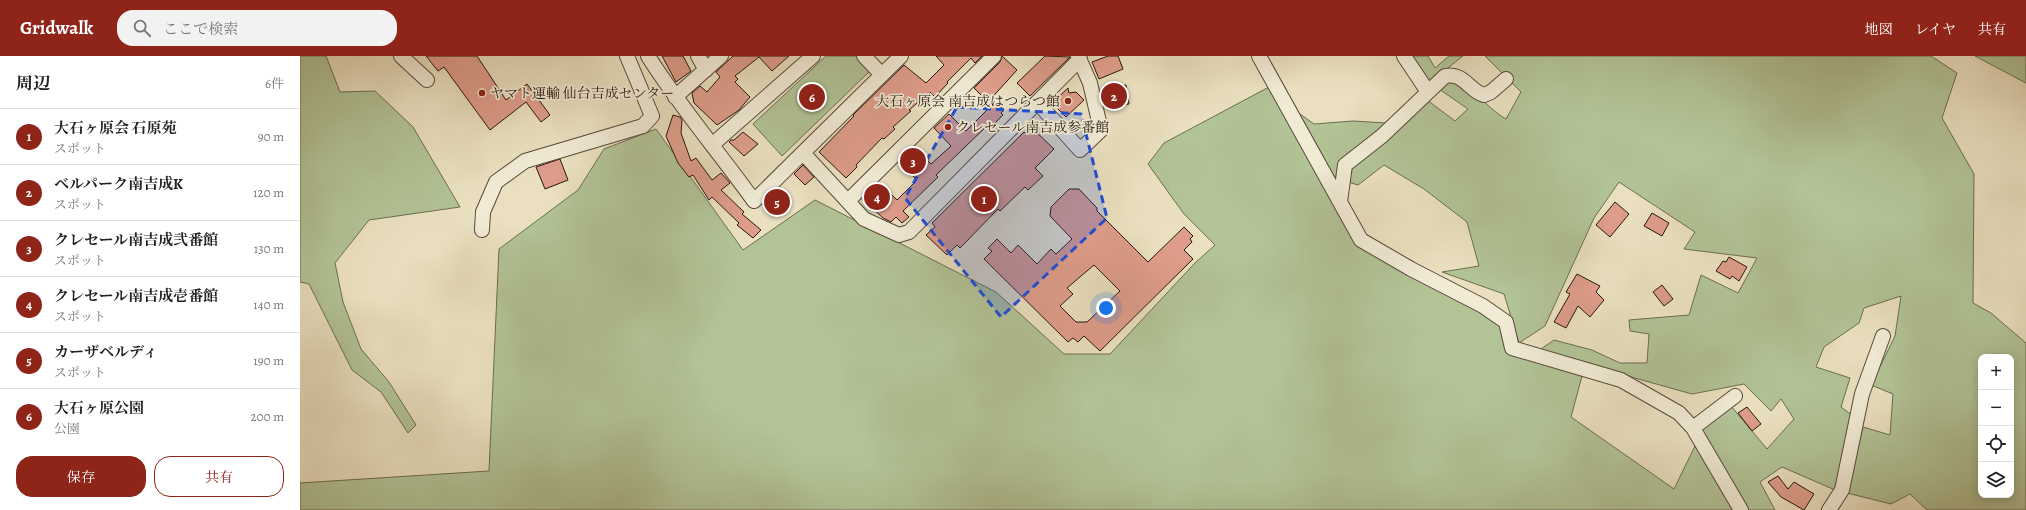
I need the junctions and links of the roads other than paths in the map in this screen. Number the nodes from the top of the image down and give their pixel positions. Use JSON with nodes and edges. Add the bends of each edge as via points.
{"nodes":[{"id":1,"x":401,"y":56,"type":"edge"},
{"id":2,"x":627,"y":56,"type":"edge"},
{"id":3,"x":648,"y":56,"type":"edge"},
{"id":4,"x":698,"y":56,"type":"edge"},
{"id":5,"x":721,"y":56,"type":"edge"},
{"id":6,"x":813,"y":56,"type":"edge"},
{"id":7,"x":864,"y":56,"type":"edge"},
{"id":8,"x":901,"y":56,"type":"edge"},
{"id":9,"x":994,"y":56,"type":"edge"},
{"id":10,"x":1404,"y":56,"type":"edge"},
{"id":11,"x":1079,"y":58,"type":"edge"},
{"id":12,"x":1264,"y":58,"type":"edge"},
{"id":13,"x":706,"y":70,"type":"junction"},
{"id":14,"x":882,"y":75,"type":"junction"},
{"id":15,"x":1506,"y":79,"type":"dead end"},
{"id":16,"x":427,"y":80,"type":"dead end"},
{"id":17,"x":1428,"y":92,"type":"junction"},
{"id":18,"x":675,"y":97,"type":"junction"},
{"id":19,"x":1038,"y":103,"type":"junction"},
{"id":20,"x":713,"y":144,"type":"junction"},
{"id":21,"x":803,"y":153,"type":"junction"},
{"id":22,"x":848,"y":201,"type":"junction"},
{"id":23,"x":1340,"y":202,"type":"junction"},
{"id":24,"x":482,"y":230,"type":"dead end"},
{"id":25,"x":1883,"y":336,"type":"dead end"},
{"id":26,"x":1735,"y":396,"type":"dead end"},
{"id":27,"x":1693,"y":428,"type":"junction"},
{"id":28,"x":1741,"y":510,"type":"edge"},
{"id":29,"x":1828,"y":510,"type":"edge"}],
"edges":[{"from":1,"to":16,"type":"street"},
{"from":2,"to":24,"type":"street","via":[[652,116],[643,126],[525,161],[496,182],[483,212]]},
{"from":3,"to":18,"type":"street"},
{"from":4,"to":13,"type":"street"},
{"from":5,"to":13,"type":"street"},
{"from":6,"to":20,"type":"street"},
{"from":7,"to":14,"type":"street"},
{"from":8,"to":14,"type":"street"},
{"from":9,"to":22,"type":"street"},
{"from":10,"to":17,"type":"street"},
{"from":11,"to":19,"type":"street"},
{"from":11,"to":19,"type":"street","via":[[1090,83],[1101,130],[1080,150]]},
{"from":12,"to":23,"type":"street"},
{"from":13,"to":18,"type":"street"},
{"from":14,"to":21,"type":"street"},
{"from":15,"to":17,"type":"street","via":[[1484,95],[1477,93],[1462,78],[1453,74],[1445,76]]},
{"from":17,"to":23,"type":"street","via":[[1382,136],[1345,165]]},
{"from":18,"to":20,"type":"street"},
{"from":19,"to":22,"type":"street","via":[[909,232],[898,235],[864,219]]},
{"from":20,"to":21,"type":"street","via":[[754,201]]},
{"from":21,"to":22,"type":"street"},
{"from":23,"to":27,"type":"street","via":[[1361,240],[1483,306],[1506,322],[1512,348],[1621,380],[1679,413]]},
{"from":25,"to":29,"type":"street","via":[[1862,394],[1842,490]]},
{"from":26,"to":27,"type":"street"},
{"from":27,"to":28,"type":"street"}]}
